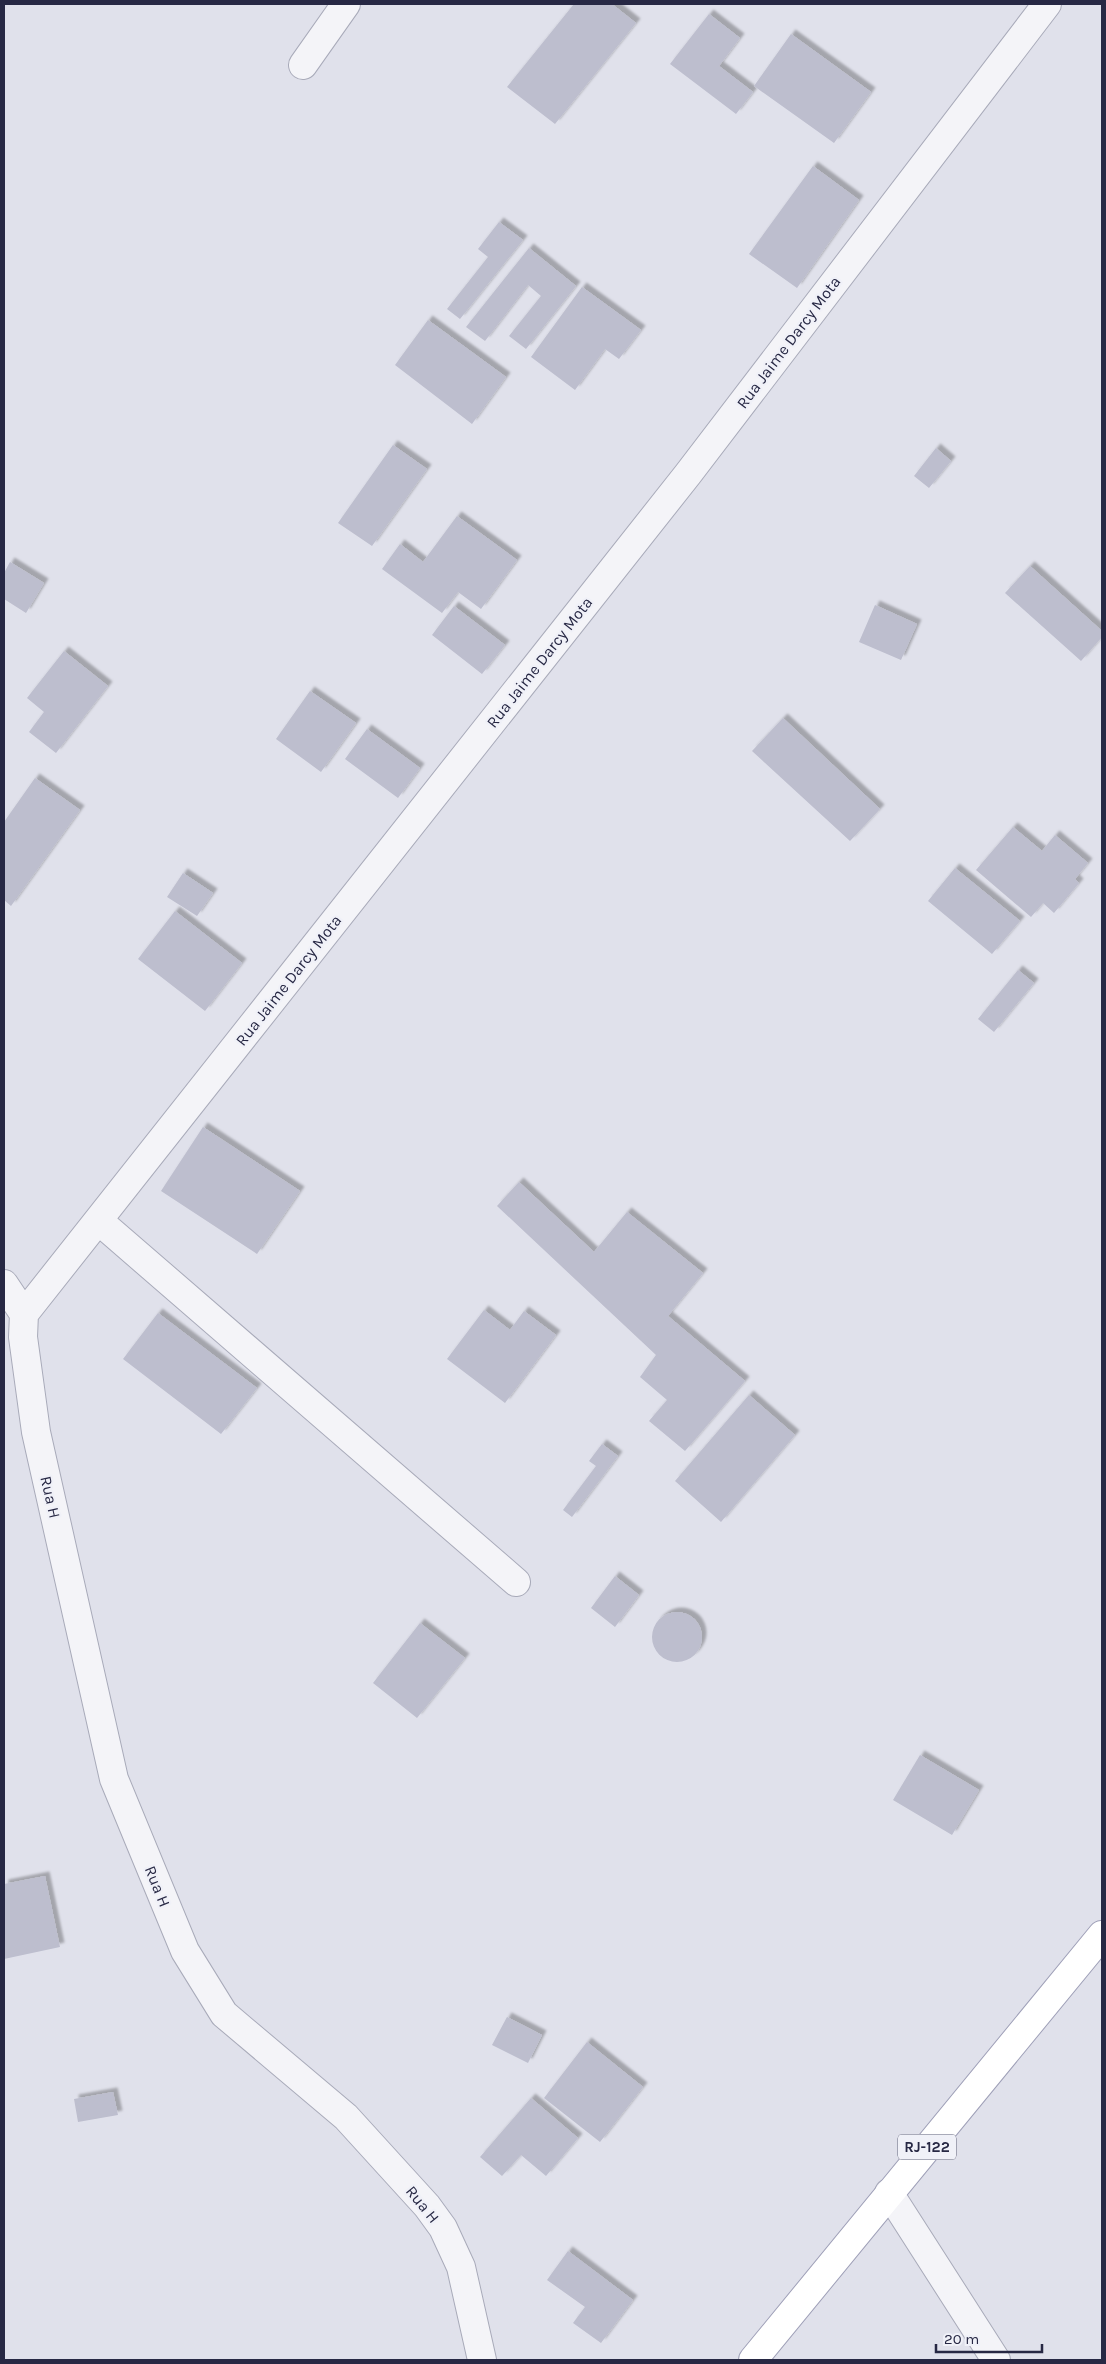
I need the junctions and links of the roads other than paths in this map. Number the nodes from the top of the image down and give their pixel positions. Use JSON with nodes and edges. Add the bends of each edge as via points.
{"nodes":[{"id":1,"x":346,"y":4,"type":"edge"},
{"id":2,"x":1047,"y":4,"type":"edge"},
{"id":3,"x":303,"y":65,"type":"dead end"},
{"id":4,"x":99,"y":1221,"type":"junction"},
{"id":5,"x":4,"y":1284,"type":"edge"},
{"id":6,"x":24,"y":1314,"type":"junction"},
{"id":7,"x":516,"y":1582,"type":"dead end"},
{"id":8,"x":1102,"y":1935,"type":"edge"},
{"id":9,"x":888,"y":2193,"type":"junction"},
{"id":10,"x":482,"y":2360,"type":"edge"},
{"id":11,"x":753,"y":2360,"type":"edge"},
{"id":12,"x":996,"y":2360,"type":"edge"}],
"edges":[{"from":1,"to":3,"type":"street"},
{"from":2,"to":4,"type":"street","name":"Rua Jaime Darcy Mota","via":[[688,474]]},
{"from":4,"to":6,"type":"street","name":"Rua Jaime Darcy Mota"},
{"from":4,"to":7,"type":"street"},
{"from":5,"to":6,"type":"street"},
{"from":6,"to":10,"type":"street","name":"Rua H","via":[[23,1337],[36,1432],[114,1779],[185,1951],[224,2014],[346,2117],[427,2206],[461,2267]]},
{"from":8,"to":9,"type":"main road","number":"RJ-122"},
{"from":9,"to":11,"type":"main road","number":"RJ-122"},
{"from":9,"to":12,"type":"street"}]}
